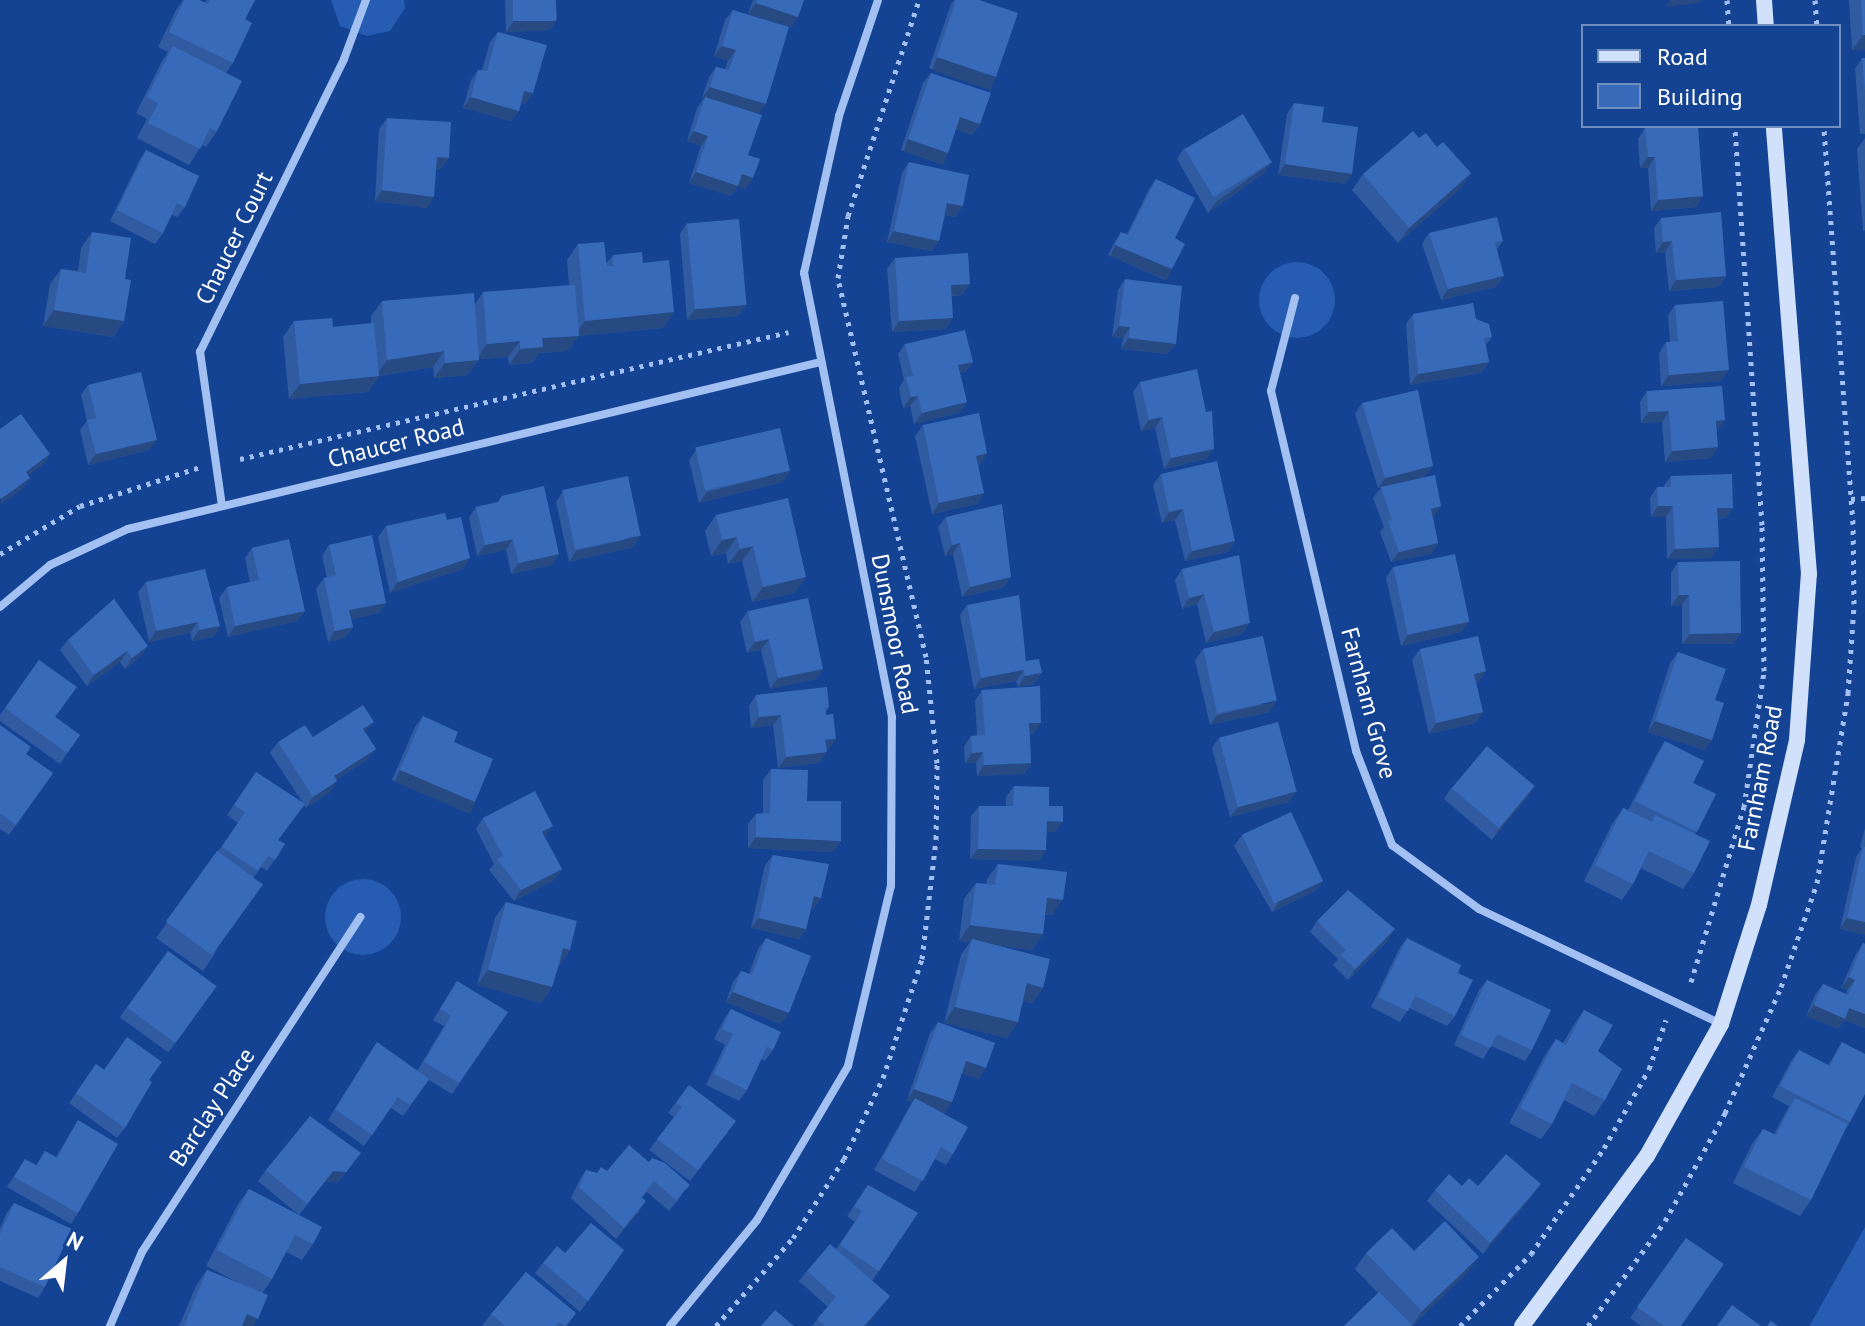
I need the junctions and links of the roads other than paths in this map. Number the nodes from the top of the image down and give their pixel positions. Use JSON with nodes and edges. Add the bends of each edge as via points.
{"nodes":[{"id":1,"x":366,"y":0,"type":"edge"},
{"id":2,"x":878,"y":0,"type":"edge"},
{"id":3,"x":1764,"y":0,"type":"edge"},
{"id":4,"x":1766,"y":24,"type":"edge"},
{"id":5,"x":1774,"y":128,"type":"edge"},
{"id":6,"x":1295,"y":298,"type":"dead end"},
{"id":7,"x":821,"y":362,"type":"junction"},
{"id":8,"x":222,"y":506,"type":"junction"},
{"id":9,"x":0,"y":607,"type":"edge"},
{"id":10,"x":360,"y":917,"type":"dead end"},
{"id":11,"x":1721,"y":1024,"type":"junction"},
{"id":12,"x":1527,"y":1325,"type":"edge"},
{"id":13,"x":110,"y":1326,"type":"edge"},
{"id":14,"x":670,"y":1326,"type":"edge"}],
"edges":[{"from":1,"to":8,"type":"street","name":"Chaucer Court","via":[[344,59],[200,352]]},
{"from":2,"to":7,"type":"street","name":"Dunsmoor Road","via":[[839,116],[804,273]]},
{"from":3,"to":4,"type":"street"},
{"from":5,"to":11,"type":"street","name":"Farnham Road","via":[[1809,574],[1797,740],[1759,905]]},
{"from":6,"to":11,"type":"street","name":"Farnham Grove","via":[[1271,391],[1356,751],[1392,845],[1479,909]]},
{"from":7,"to":8,"type":"street","name":"Chaucer Road"},
{"from":7,"to":14,"type":"street","name":"Dunsmoor Road","via":[[892,717],[891,886],[848,1066],[757,1220]]},
{"from":8,"to":9,"type":"street","name":"Chaucer Road","via":[[128,529],[50,565]]},
{"from":10,"to":13,"type":"street","name":"Barclay Place","via":[[142,1252]]},
{"from":11,"to":12,"type":"street","name":"Farnham Road","via":[[1647,1156]]}]}
